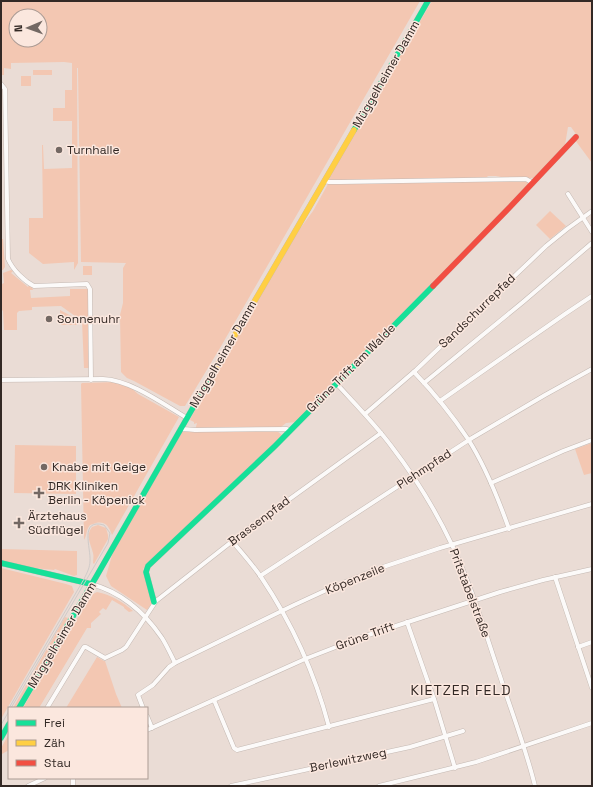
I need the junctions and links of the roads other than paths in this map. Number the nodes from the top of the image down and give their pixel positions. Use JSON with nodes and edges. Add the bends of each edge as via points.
{"nodes":[{"id":1,"x":428,"y":1,"type":"edge"},
{"id":2,"x":1,"y":84,"type":"edge"},
{"id":3,"x":576,"y":136,"type":"dead end"},
{"id":4,"x":324,"y":181,"type":"junction"},
{"id":5,"x":533,"y":183,"type":"junction"},
{"id":6,"x":568,"y":194,"type":"dead end"},
{"id":7,"x":592,"y":211,"type":"edge"},
{"id":8,"x":583,"y":217,"type":"junction"},
{"id":9,"x":592,"y":232,"type":"edge"},
{"id":10,"x":592,"y":243,"type":"edge"},
{"id":11,"x":592,"y":296,"type":"edge"},
{"id":12,"x":592,"y":369,"type":"edge"},
{"id":13,"x":414,"y":372,"type":"junction"},
{"id":14,"x":1,"y":380,"type":"edge"},
{"id":15,"x":91,"y":380,"type":"junction"},
{"id":16,"x":336,"y":383,"type":"junction"},
{"id":17,"x":424,"y":383,"type":"junction"},
{"id":18,"x":440,"y":401,"type":"junction"},
{"id":19,"x":365,"y":414,"type":"junction"},
{"id":20,"x":187,"y":418,"type":"junction"},
{"id":21,"x":181,"y":428,"type":"junction"},
{"id":22,"x":289,"y":431,"type":"junction"},
{"id":23,"x":381,"y":432,"type":"junction"},
{"id":24,"x":469,"y":440,"type":"junction"},
{"id":25,"x":592,"y":440,"type":"edge"},
{"id":26,"x":412,"y":477,"type":"junction"},
{"id":27,"x":491,"y":483,"type":"junction"},
{"id":28,"x":592,"y":504,"type":"edge"},
{"id":29,"x":509,"y":529,"type":"junction"},
{"id":30,"x":232,"y":541,"type":"junction"},
{"id":31,"x":452,"y":545,"type":"junction"},
{"id":32,"x":1,"y":564,"type":"edge"},
{"id":33,"x":592,"y":569,"type":"edge"},
{"id":34,"x":260,"y":576,"type":"junction"},
{"id":35,"x":555,"y":577,"type":"junction"},
{"id":36,"x":91,"y":584,"type":"junction"},
{"id":37,"x":474,"y":600,"type":"junction"},
{"id":38,"x":154,"y":602,"type":"junction"},
{"id":39,"x":281,"y":611,"type":"junction"},
{"id":40,"x":145,"y":617,"type":"junction"},
{"id":41,"x":407,"y":622,"type":"junction"},
{"id":42,"x":592,"y":642,"type":"edge"},
{"id":43,"x":578,"y":647,"type":"junction"},
{"id":44,"x":305,"y":659,"type":"junction"},
{"id":45,"x":175,"y":663,"type":"junction"},
{"id":46,"x":592,"y":688,"type":"edge"},
{"id":47,"x":434,"y":699,"type":"junction"},
{"id":48,"x":214,"y":700,"type":"junction"},
{"id":49,"x":19,"y":707,"type":"edge"},
{"id":50,"x":48,"y":707,"type":"edge"},
{"id":51,"x":143,"y":707,"type":"edge"},
{"id":52,"x":148,"y":718,"type":"edge"},
{"id":53,"x":592,"y":723,"type":"edge"},
{"id":54,"x":8,"y":726,"type":"edge"},
{"id":55,"x":329,"y":727,"type":"junction"},
{"id":56,"x":152,"y":728,"type":"junction"},
{"id":57,"x":148,"y":730,"type":"edge"},
{"id":58,"x":463,"y":731,"type":"dead end"},
{"id":59,"x":8,"y":732,"type":"edge"},
{"id":60,"x":446,"y":736,"type":"junction"},
{"id":61,"x":1,"y":738,"type":"edge"},
{"id":62,"x":1,"y":744,"type":"edge"},
{"id":63,"x":523,"y":746,"type":"junction"},
{"id":64,"x":455,"y":768,"type":"junction"},
{"id":65,"x":43,"y":779,"type":"edge"},
{"id":66,"x":246,"y":784,"type":"edge"},
{"id":67,"x":28,"y":786,"type":"edge"},
{"id":68,"x":231,"y":786,"type":"edge"},
{"id":69,"x":380,"y":786,"type":"edge"},
{"id":70,"x":535,"y":786,"type":"edge"}],
"edges":[{"from":1,"to":4,"type":"main road","name":"Müggelheimer Damm"},
{"from":2,"to":15,"type":"street","via":[[5,89],[8,260],[11,267],[34,286],[89,285]]},
{"from":3,"to":5,"type":"main road","name":"Grüne Trift am Walde"},
{"from":4,"to":5,"type":"street","via":[[526,179]]},
{"from":4,"to":20,"type":"main road","name":"Müggelheimer Damm"},
{"from":5,"to":16,"type":"main road","name":"Grüne Trift am Walde"},
{"from":6,"to":8,"type":"street"},
{"from":7,"to":8,"type":"street","name":"Sandschurrepfad"},
{"from":8,"to":9,"type":"street"},
{"from":8,"to":13,"type":"street","name":"Sandschurrepfad","via":[[546,246]]},
{"from":10,"to":17,"type":"street"},
{"from":11,"to":18,"type":"street"},
{"from":12,"to":24,"type":"street","name":"Plehmpfad"},
{"from":13,"to":17,"type":"street"},
{"from":13,"to":19,"type":"street","name":"Sandschurrepfad"},
{"from":14,"to":15,"type":"street"},
{"from":15,"to":20,"type":"street","via":[[124,383]]},
{"from":16,"to":19,"type":"street","name":"Pritstabelstraße"},
{"from":16,"to":22,"type":"main road","name":"Grüne Trift am Walde"},
{"from":17,"to":18,"type":"street"},
{"from":18,"to":24,"type":"street"},
{"from":19,"to":23,"type":"street","name":"Pritstabelstraße"},
{"from":20,"to":21,"type":"main road","name":"Müggelheimer Damm"},
{"from":21,"to":22,"type":"street"},
{"from":21,"to":36,"type":"main road","name":"Müggelheimer Damm"},
{"from":22,"to":38,"type":"main road","name":"Grüne Trift am Walde","via":[[148,566],[146,572]]},
{"from":23,"to":26,"type":"street","name":"Pritstabelstraße"},
{"from":23,"to":30,"type":"street","name":"Brassenpfad"},
{"from":24,"to":26,"type":"street","name":"Plehmpfad"},
{"from":24,"to":27,"type":"street"},
{"from":25,"to":27,"type":"street"},
{"from":26,"to":31,"type":"street","name":"Pritstabelstraße"},
{"from":26,"to":34,"type":"street","name":"Plehmpfad"},
{"from":27,"to":29,"type":"street"},
{"from":28,"to":29,"type":"street","name":"Köpenzeile"},
{"from":29,"to":31,"type":"street","name":"Köpenzeile"},
{"from":30,"to":34,"type":"street"},
{"from":30,"to":38,"type":"street","name":"Brassenpfad"},
{"from":31,"to":37,"type":"street","name":"Pritstabelstraße"},
{"from":31,"to":39,"type":"street","name":"Köpenzeile","via":[[376,570]]},
{"from":32,"to":36,"type":"main road"},
{"from":33,"to":35,"type":"street","name":"Grüne Trift"},
{"from":34,"to":39,"type":"street"},
{"from":35,"to":37,"type":"street","name":"Grüne Trift"},
{"from":35,"to":43,"type":"street"},
{"from":36,"to":40,"type":"street","via":[[120,596]]},
{"from":36,"to":49,"type":"main road","name":"Müggelheimer Damm"},
{"from":37,"to":41,"type":"street","name":"Grüne Trift"},
{"from":37,"to":63,"type":"street","name":"Pritstabelstraße"},
{"from":38,"to":40,"type":"street","name":"Brassenpfad"},
{"from":39,"to":44,"type":"street"},
{"from":39,"to":45,"type":"street","name":"Köpenzeile"},
{"from":40,"to":45,"type":"street","via":[[163,640]]},
{"from":40,"to":50,"type":"street","via":[[126,647],[106,658],[86,646]]},
{"from":41,"to":44,"type":"street","name":"Grüne Trift"},
{"from":41,"to":47,"type":"street"},
{"from":42,"to":43,"type":"street"},
{"from":43,"to":46,"type":"street"},
{"from":44,"to":48,"type":"street","name":"Grüne Trift"},
{"from":44,"to":55,"type":"street","via":[[319,691]]},
{"from":45,"to":51,"type":"street","name":"Köpenzeile","via":[[153,685],[138,695]]},
{"from":47,"to":55,"type":"street"},
{"from":47,"to":60,"type":"street"},
{"from":48,"to":55,"type":"street","via":[[237,750]]},
{"from":48,"to":56,"type":"street","name":"Grüne Trift"},
{"from":52,"to":56,"type":"street"},
{"from":53,"to":63,"type":"street"},
{"from":54,"to":61,"type":"main road"},
{"from":56,"to":57,"type":"street","name":"Grüne Trift"},
{"from":58,"to":60,"type":"street","name":"Berlewitzweg"},
{"from":59,"to":62,"type":"main road"},
{"from":60,"to":64,"type":"street"},
{"from":60,"to":66,"type":"street","name":"Berlewitzweg","via":[[410,747]]},
{"from":63,"to":64,"type":"street"},
{"from":63,"to":70,"type":"street","name":"Pritstabelstraße"},
{"from":64,"to":69,"type":"street"},
{"from":65,"to":67,"type":"street"},
{"from":66,"to":68,"type":"street","name":"Berlewitzweg"}]}
